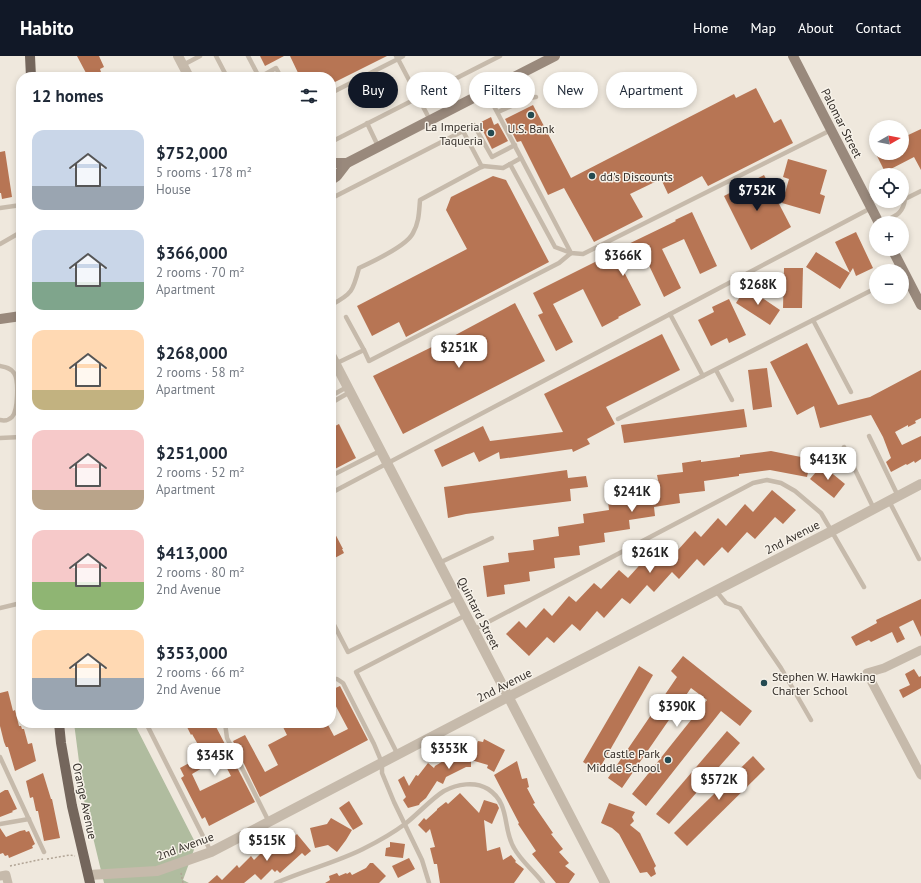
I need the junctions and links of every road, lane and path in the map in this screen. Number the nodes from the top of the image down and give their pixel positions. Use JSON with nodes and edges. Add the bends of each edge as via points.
{"nodes":[{"id":1,"x":30,"y":56,"type":"edge"},
{"id":2,"x":200,"y":56,"type":"edge"},
{"id":3,"x":216,"y":56,"type":"edge"},
{"id":4,"x":248,"y":56,"type":"edge"},
{"id":5,"x":403,"y":56,"type":"edge"},
{"id":6,"x":500,"y":56,"type":"edge"},
{"id":7,"x":553,"y":56,"type":"edge"},
{"id":8,"x":793,"y":56,"type":"edge"},
{"id":9,"x":397,"y":58,"type":"edge"},
{"id":10,"x":180,"y":60,"type":"edge"},
{"id":11,"x":31,"y":72,"type":"edge"},
{"id":12,"x":186,"y":72,"type":"edge"},
{"id":13,"x":224,"y":72,"type":"edge"},
{"id":14,"x":256,"y":72,"type":"edge"},
{"id":15,"x":268,"y":72,"type":"edge"},
{"id":16,"x":278,"y":72,"type":"edge"},
{"id":17,"x":522,"y":72,"type":"edge"},
{"id":18,"x":406,"y":75,"type":"edge"},
{"id":19,"x":461,"y":76,"type":"edge"},
{"id":20,"x":336,"y":90,"type":"edge"},
{"id":21,"x":536,"y":98,"type":"dead end"},
{"id":22,"x":469,"y":100,"type":"edge"},
{"id":23,"x":406,"y":104,"type":"edge"},
{"id":24,"x":423,"y":108,"type":"edge"},
{"id":25,"x":496,"y":108,"type":"edge"},
{"id":26,"x":498,"y":112,"type":"junction"},
{"id":27,"x":430,"y":120,"type":"junction"},
{"id":28,"x":367,"y":123,"type":"junction"},
{"id":29,"x":830,"y":130,"type":"junction"},
{"id":30,"x":463,"y":131,"type":"junction"},
{"id":31,"x":336,"y":139,"type":"edge"},
{"id":32,"x":514,"y":145,"type":"junction"},
{"id":33,"x":378,"y":146,"type":"junction"},
{"id":34,"x":521,"y":158,"type":"junction"},
{"id":35,"x":336,"y":163,"type":"edge"},
{"id":36,"x":347,"y":163,"type":"junction"},
{"id":37,"x":510,"y":164,"type":"junction"},
{"id":38,"x":482,"y":167,"type":"junction"},
{"id":39,"x":336,"y":177,"type":"edge"},
{"id":40,"x":921,"y":191,"type":"edge"},
{"id":41,"x":336,"y":194,"type":"edge"},
{"id":42,"x":869,"y":204,"type":"edge"},
{"id":43,"x":16,"y":206,"type":"edge"},
{"id":44,"x":0,"y":208,"type":"edge"},
{"id":45,"x":871,"y":208,"type":"joint"},
{"id":46,"x":876,"y":216,"type":"edge"},
{"id":47,"x":895,"y":216,"type":"edge"},
{"id":48,"x":16,"y":235,"type":"edge"},
{"id":49,"x":0,"y":244,"type":"edge"},
{"id":50,"x":571,"y":253,"type":"junction"},
{"id":51,"x":909,"y":284,"type":"edge"},
{"id":52,"x":869,"y":292,"type":"edge"},
{"id":53,"x":336,"y":301,"type":"edge"},
{"id":54,"x":921,"y":305,"type":"edge"},
{"id":55,"x":670,"y":314,"type":"junction"},
{"id":56,"x":16,"y":317,"type":"edge"},
{"id":57,"x":346,"y":317,"type":"dead end"},
{"id":58,"x":0,"y":319,"type":"edge"},
{"id":59,"x":813,"y":320,"type":"junction"},
{"id":60,"x":364,"y":350,"type":"junction"},
{"id":61,"x":336,"y":359,"type":"edge"},
{"id":62,"x":0,"y":366,"type":"edge"},
{"id":63,"x":336,"y":366,"type":"edge"},
{"id":64,"x":716,"y":370,"type":"junction"},
{"id":65,"x":703,"y":376,"type":"junction"},
{"id":66,"x":16,"y":380,"type":"edge"},
{"id":67,"x":349,"y":390,"type":"junction"},
{"id":68,"x":851,"y":392,"type":"dead end"},
{"id":69,"x":336,"y":394,"type":"edge"},
{"id":70,"x":336,"y":399,"type":"edge"},
{"id":71,"x":732,"y":400,"type":"dead end"},
{"id":72,"x":16,"y":410,"type":"edge"},
{"id":73,"x":618,"y":419,"type":"dead end"},
{"id":74,"x":0,"y":420,"type":"edge"},
{"id":75,"x":869,"y":436,"type":"dead end"},
{"id":76,"x":16,"y":437,"type":"edge"},
{"id":77,"x":0,"y":438,"type":"edge"},
{"id":78,"x":844,"y":447,"type":"dead end"},
{"id":79,"x":380,"y":451,"type":"junction"},
{"id":80,"x":386,"y":463,"type":"junction"},
{"id":81,"x":336,"y":473,"type":"edge"},
{"id":82,"x":921,"y":484,"type":"edge"},
{"id":83,"x":336,"y":490,"type":"edge"},
{"id":84,"x":893,"y":498,"type":"junction"},
{"id":85,"x":874,"y":509,"type":"junction"},
{"id":86,"x":832,"y":532,"type":"junction"},
{"id":87,"x":492,"y":538,"type":"dead end"},
{"id":88,"x":919,"y":559,"type":"dead end"},
{"id":89,"x":439,"y":563,"type":"junction"},
{"id":90,"x":864,"y":587,"type":"dead end"},
{"id":91,"x":716,"y":591,"type":"junction"},
{"id":92,"x":457,"y":598,"type":"junction"},
{"id":93,"x":16,"y":604,"type":"edge"},
{"id":94,"x":0,"y":608,"type":"edge"},
{"id":95,"x":466,"y":615,"type":"junction"},
{"id":96,"x":336,"y":628,"type":"edge"},
{"id":97,"x":473,"y":630,"type":"junction"},
{"id":98,"x":921,"y":650,"type":"edge"},
{"id":99,"x":336,"y":679,"type":"edge"},
{"id":100,"x":508,"y":697,"type":"junction"},
{"id":101,"x":811,"y":720,"type":"dead end"},
{"id":102,"x":59,"y":728,"type":"edge"},
{"id":103,"x":149,"y":728,"type":"edge"},
{"id":104,"x":226,"y":728,"type":"edge"},
{"id":105,"x":398,"y":755,"type":"junction"},
{"id":106,"x":0,"y":757,"type":"edge"},
{"id":107,"x":382,"y":763,"type":"junction"},
{"id":108,"x":921,"y":775,"type":"edge"},
{"id":109,"x":29,"y":819,"type":"junction"},
{"id":110,"x":269,"y":822,"type":"junction"},
{"id":111,"x":0,"y":824,"type":"edge"},
{"id":112,"x":404,"y":825,"type":"junction"},
{"id":113,"x":44,"y":852,"type":"dead end"},
{"id":114,"x":211,"y":852,"type":"junction"},
{"id":115,"x":84,"y":858,"type":"junction"},
{"id":116,"x":5,"y":878,"type":"edge"},
{"id":117,"x":89,"y":879,"type":"edge"},
{"id":118,"x":276,"y":883,"type":"edge"},
{"id":119,"x":429,"y":883,"type":"edge"},
{"id":120,"x":543,"y":883,"type":"edge"},
{"id":121,"x":605,"y":883,"type":"edge"}],
"edges":[{"from":1,"to":11,"type":"main road"},
{"from":2,"to":10,"type":"lane"},
{"from":3,"to":13,"type":"lane"},
{"from":4,"to":14,"type":"lane"},
{"from":5,"to":9,"type":"lane"},
{"from":6,"to":19,"type":"lane"},
{"from":7,"to":17,"type":"main road"},
{"from":8,"to":29,"type":"main road","name":"Palomar Street"},
{"from":9,"to":18,"type":"lane"},
{"from":9,"to":20,"type":"lane"},
{"from":10,"to":12,"type":"street"},
{"from":15,"to":16,"type":"lane","via":[[276,68]]},
{"from":21,"to":26,"type":"lane","via":[[529,98]]},
{"from":22,"to":27,"type":"main road"},
{"from":23,"to":28,"type":"lane"},
{"from":24,"to":27,"type":"lane"},
{"from":25,"to":26,"type":"lane"},
{"from":26,"to":32,"type":"lane"},
{"from":27,"to":33,"type":"main road"},
{"from":28,"to":31,"type":"lane"},
{"from":28,"to":33,"type":"lane"},
{"from":29,"to":42,"type":"main road","name":"Palomar Street"},
{"from":29,"to":50,"type":"lane","via":[[583,254]]},
{"from":30,"to":32,"type":"lane","via":[[474,125],[492,157]]},
{"from":30,"to":38,"type":"lane"},
{"from":30,"to":41,"type":"lane"},
{"from":32,"to":34,"type":"lane"},
{"from":33,"to":36,"type":"main road"},
{"from":34,"to":37,"type":"lane"},
{"from":34,"to":50,"type":"lane"},
{"from":35,"to":36,"type":"main road"},
{"from":36,"to":39,"type":"main road"},
{"from":37,"to":38,"type":"lane","via":[[503,168]]},
{"from":37,"to":50,"type":"lane","via":[[555,247]]},
{"from":38,"to":53,"type":"lane","via":[[420,200],[413,235],[378,259],[359,268],[355,285],[347,296]]},
{"from":40,"to":47,"type":"lane","via":[[905,199],[901,213]]},
{"from":43,"to":44,"type":"lane"},
{"from":45,"to":46,"type":"main road","name":"Palomar Street"},
{"from":45,"to":55,"type":"lane"},
{"from":48,"to":49,"type":"lane"},
{"from":50,"to":60,"type":"lane","via":[[559,263],[369,361]]},
{"from":51,"to":54,"type":"main road"},
{"from":52,"to":59,"type":"lane"},
{"from":55,"to":65,"type":"lane"},
{"from":55,"to":80,"type":"lane"},
{"from":56,"to":58,"type":"main road"},
{"from":57,"to":60,"type":"lane"},
{"from":59,"to":64,"type":"lane"},
{"from":59,"to":68,"type":"lane"},
{"from":60,"to":61,"type":"lane"},
{"from":62,"to":66,"type":"lane","via":[[15,373]]},
{"from":63,"to":67,"type":"street","name":"Quintard Street"},
{"from":64,"to":65,"type":"lane"},
{"from":64,"to":71,"type":"lane"},
{"from":65,"to":73,"type":"lane"},
{"from":67,"to":69,"type":"lane"},
{"from":67,"to":70,"type":"lane"},
{"from":67,"to":79,"type":"street","name":"Quintard Street"},
{"from":72,"to":74,"type":"lane","via":[[12,417]]},
{"from":75,"to":84,"type":"lane"},
{"from":76,"to":77,"type":"lane"},
{"from":78,"to":85,"type":"lane"},
{"from":79,"to":80,"type":"street","name":"Quintard Street"},
{"from":79,"to":81,"type":"lane"},
{"from":80,"to":83,"type":"lane"},
{"from":80,"to":89,"type":"street","name":"Quintard Street"},
{"from":82,"to":84,"type":"street","name":"2nd Avenue"},
{"from":84,"to":85,"type":"street","name":"2nd Avenue"},
{"from":84,"to":88,"type":"lane"},
{"from":85,"to":86,"type":"street","name":"2nd Avenue"},
{"from":86,"to":90,"type":"lane"},
{"from":86,"to":91,"type":"street","name":"2nd Avenue"},
{"from":86,"to":97,"type":"lane","via":[[821,513],[795,491],[781,483],[760,481]]},
{"from":87,"to":89,"type":"lane"},
{"from":89,"to":92,"type":"street","name":"Quintard Street"},
{"from":91,"to":100,"type":"street","name":"2nd Avenue"},
{"from":91,"to":101,"type":"lane","via":[[726,603],[740,608],[781,668]]},
{"from":92,"to":95,"type":"street","name":"Quintard Street"},
{"from":92,"to":96,"type":"lane","via":[[348,652]]},
{"from":93,"to":94,"type":"lane"},
{"from":95,"to":97,"type":"street","name":"Quintard Street"},
{"from":95,"to":105,"type":"lane","via":[[356,672]]},
{"from":97,"to":100,"type":"street","name":"Quintard Street"},
{"from":98,"to":108,"type":"street","via":[[884,668],[867,673]]},
{"from":99,"to":107,"type":"lane","via":[[343,683]]},
{"from":100,"to":105,"type":"street","name":"2nd Avenue"},
{"from":100,"to":121,"type":"street","name":"Quintard Street"},
{"from":102,"to":115,"type":"main road","name":"Orange Avenue"},
{"from":103,"to":114,"type":"lane"},
{"from":104,"to":110,"type":"lane","via":[[227,738]]},
{"from":105,"to":107,"type":"street","name":"2nd Avenue"},
{"from":106,"to":109,"type":"lane"},
{"from":107,"to":110,"type":"street","name":"2nd Avenue"},
{"from":107,"to":112,"type":"lane","via":[[382,773]]},
{"from":109,"to":111,"type":"lane"},
{"from":109,"to":113,"type":"lane"},
{"from":110,"to":114,"type":"street","name":"2nd Avenue"},
{"from":112,"to":118,"type":"lane","via":[[363,849]]},
{"from":112,"to":119,"type":"lane","via":[[422,860]]},
{"from":112,"to":120,"type":"lane","via":[[445,791],[466,784],[486,788],[495,795],[504,808],[508,834],[514,848]]},
{"from":114,"to":117,"type":"street","name":"2nd Avenue","via":[[157,871]]},
{"from":115,"to":116,"type":"path","via":[[70,855],[10,865]]},
{"from":115,"to":117,"type":"main road","name":"Orange Avenue"}]}
